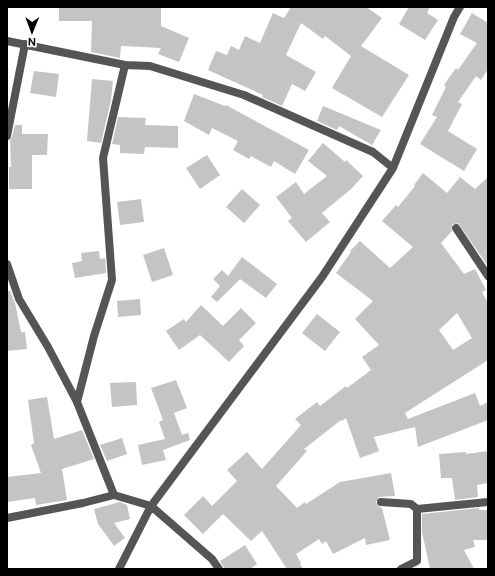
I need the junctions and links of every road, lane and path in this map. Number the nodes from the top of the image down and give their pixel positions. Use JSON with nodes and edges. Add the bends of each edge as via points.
{"nodes":[{"id":1,"x":460,"y":7,"type":"edge"},
{"id":2,"x":7,"y":41,"type":"edge"},
{"id":3,"x":25,"y":44,"type":"junction"},
{"id":4,"x":125,"y":65,"type":"junction"},
{"id":5,"x":7,"y":136,"type":"edge"},
{"id":6,"x":392,"y":168,"type":"junction"},
{"id":7,"x":456,"y":228,"type":"dead end"},
{"id":8,"x":7,"y":264,"type":"edge"},
{"id":9,"x":488,"y":276,"type":"edge"},
{"id":10,"x":77,"y":402,"type":"junction"},
{"id":11,"x":114,"y":495,"type":"junction"},
{"id":12,"x":381,"y":502,"type":"dead end"},
{"id":13,"x":488,"y":502,"type":"edge"},
{"id":14,"x":151,"y":506,"type":"junction"},
{"id":15,"x":417,"y":509,"type":"junction"},
{"id":16,"x":7,"y":518,"type":"edge"},
{"id":17,"x":119,"y":569,"type":"edge"},
{"id":18,"x":219,"y":569,"type":"edge"},
{"id":19,"x":401,"y":569,"type":"edge"}],
"edges":[{"from":1,"to":6,"type":"street"},
{"from":2,"to":3,"type":"street"},
{"from":3,"to":4,"type":"street"},
{"from":3,"to":5,"type":"street"},
{"from":4,"to":6,"type":"street","via":[[150,66],[244,95],[373,152]]},
{"from":4,"to":10,"type":"street","via":[[103,158],[112,280]]},
{"from":6,"to":14,"type":"street","via":[[322,277]]},
{"from":7,"to":9,"type":"street"},
{"from":8,"to":10,"type":"street","via":[[19,299]]},
{"from":10,"to":11,"type":"street"},
{"from":11,"to":14,"type":"street"},
{"from":11,"to":16,"type":"street"},
{"from":12,"to":15,"type":"street","via":[[411,504]]},
{"from":13,"to":15,"type":"street"},
{"from":14,"to":17,"type":"street"},
{"from":14,"to":18,"type":"street","via":[[212,559]]},
{"from":15,"to":19,"type":"street","via":[[417,560]]}]}
